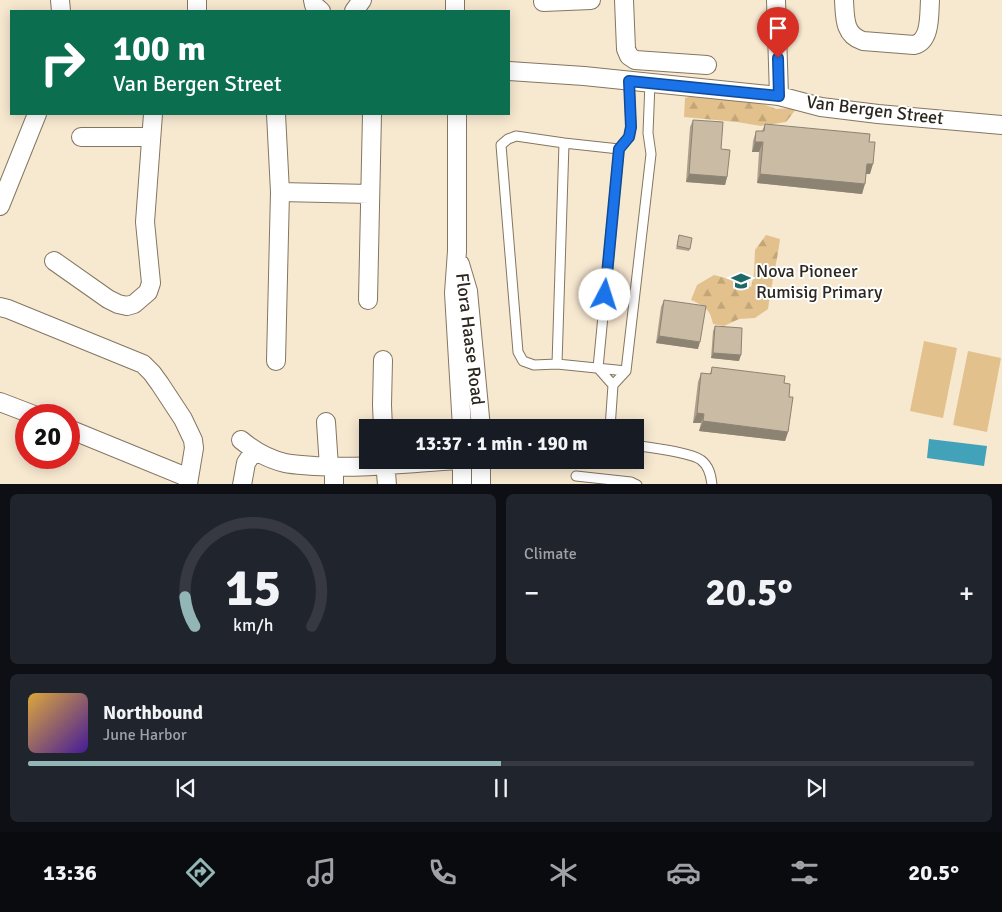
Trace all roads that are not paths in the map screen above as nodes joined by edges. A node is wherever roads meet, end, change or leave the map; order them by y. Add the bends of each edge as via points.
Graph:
1 (313, 0) edge
2 (590, 0) edge
3 (624, 0) edge
4 (776, 0) edge
5 (844, 0) edge
6 (930, 0) edge
7 (543, 2) dead end
8 (320, 10) edge
9 (707, 65) dead end
10 (510, 71) edge
11 (629, 81) junction
12 (650, 83) junction
13 (779, 96) junction
14 (38, 115) edge
15 (153, 115) edge
16 (276, 115) edge
17 (372, 115) edge
18 (457, 115) edge
19 (1002, 125) edge
20 (81, 137) dead end
21 (151, 137) junction
22 (564, 144) junction
23 (619, 149) junction
24 (280, 192) junction
25 (370, 194) junction
26 (0, 206) edge
27 (457, 251) junction
28 (54, 261) dead end
29 (368, 300) dead end
30 (0, 307) edge
31 (383, 360) dead end
32 (276, 361) dead end
33 (557, 364) junction
34 (598, 368) junction
35 (626, 371) junction
36 (614, 385) junction
37 (0, 402) edge
38 (15, 408) edge
39 (383, 419) edge
40 (461, 419) edge
41 (480, 419) edge
42 (611, 419) edge
43 (326, 422) dead end
44 (80, 434) edge
45 (644, 446) edge
46 (359, 466) edge
47 (331, 467) junction
48 (386, 469) edge
49 (462, 469) edge
50 (481, 469) edge
51 (576, 476) dead end
52 (188, 481) edge
53 (242, 484) edge
54 (334, 484) edge
55 (387, 484) edge
56 (462, 484) edge
57 (481, 484) edge
58 (637, 484) edge
59 (712, 484) edge

1 - 8 street
2 - 7 street
3 - 9 street via 629,56 635,60
4 - 13 street
5 - 6 street via 847,26 856,39 917,45 927,32
10 - 11 street, Van Bergen Street
11 - 12 street, Van Bergen Street
11 - 23 lane via 631,127 629,137
12 - 13 street, Van Bergen Street
12 - 35 lane via 648,133 651,154
13 - 19 street, Van Bergen Street via 822,107
14 - 26 street
15 - 21 street
16 - 24 street
17 - 25 street
18 - 27 street, Flora Haase Road
20 - 21 street
21 - 28 street via 145,222 151,273 148,292 134,304 118,304
22 - 23 lane
22 - 33 lane
22 - 33 lane via 516,136 502,145 518,352 522,361 534,365
23 - 34 lane
24 - 25 street
24 - 32 street
25 - 29 street
27 - 40 street, Flora Haase Road via 454,293
27 - 41 street, Flora Haase Road via 468,291
30 - 52 street via 143,364 152,372 193,440
31 - 39 street
33 - 34 lane
34 - 35 lane
34 - 36 lane
35 - 36 lane
36 - 42 lane
37 - 38 street
43 - 47 street
44 - 52 street
45 - 59 lane via 700,458 710,473
46 - 47 street
47 - 53 street via 285,463 248,446
47 - 54 street
48 - 55 street
49 - 56 street
50 - 57 street
51 - 58 lane

